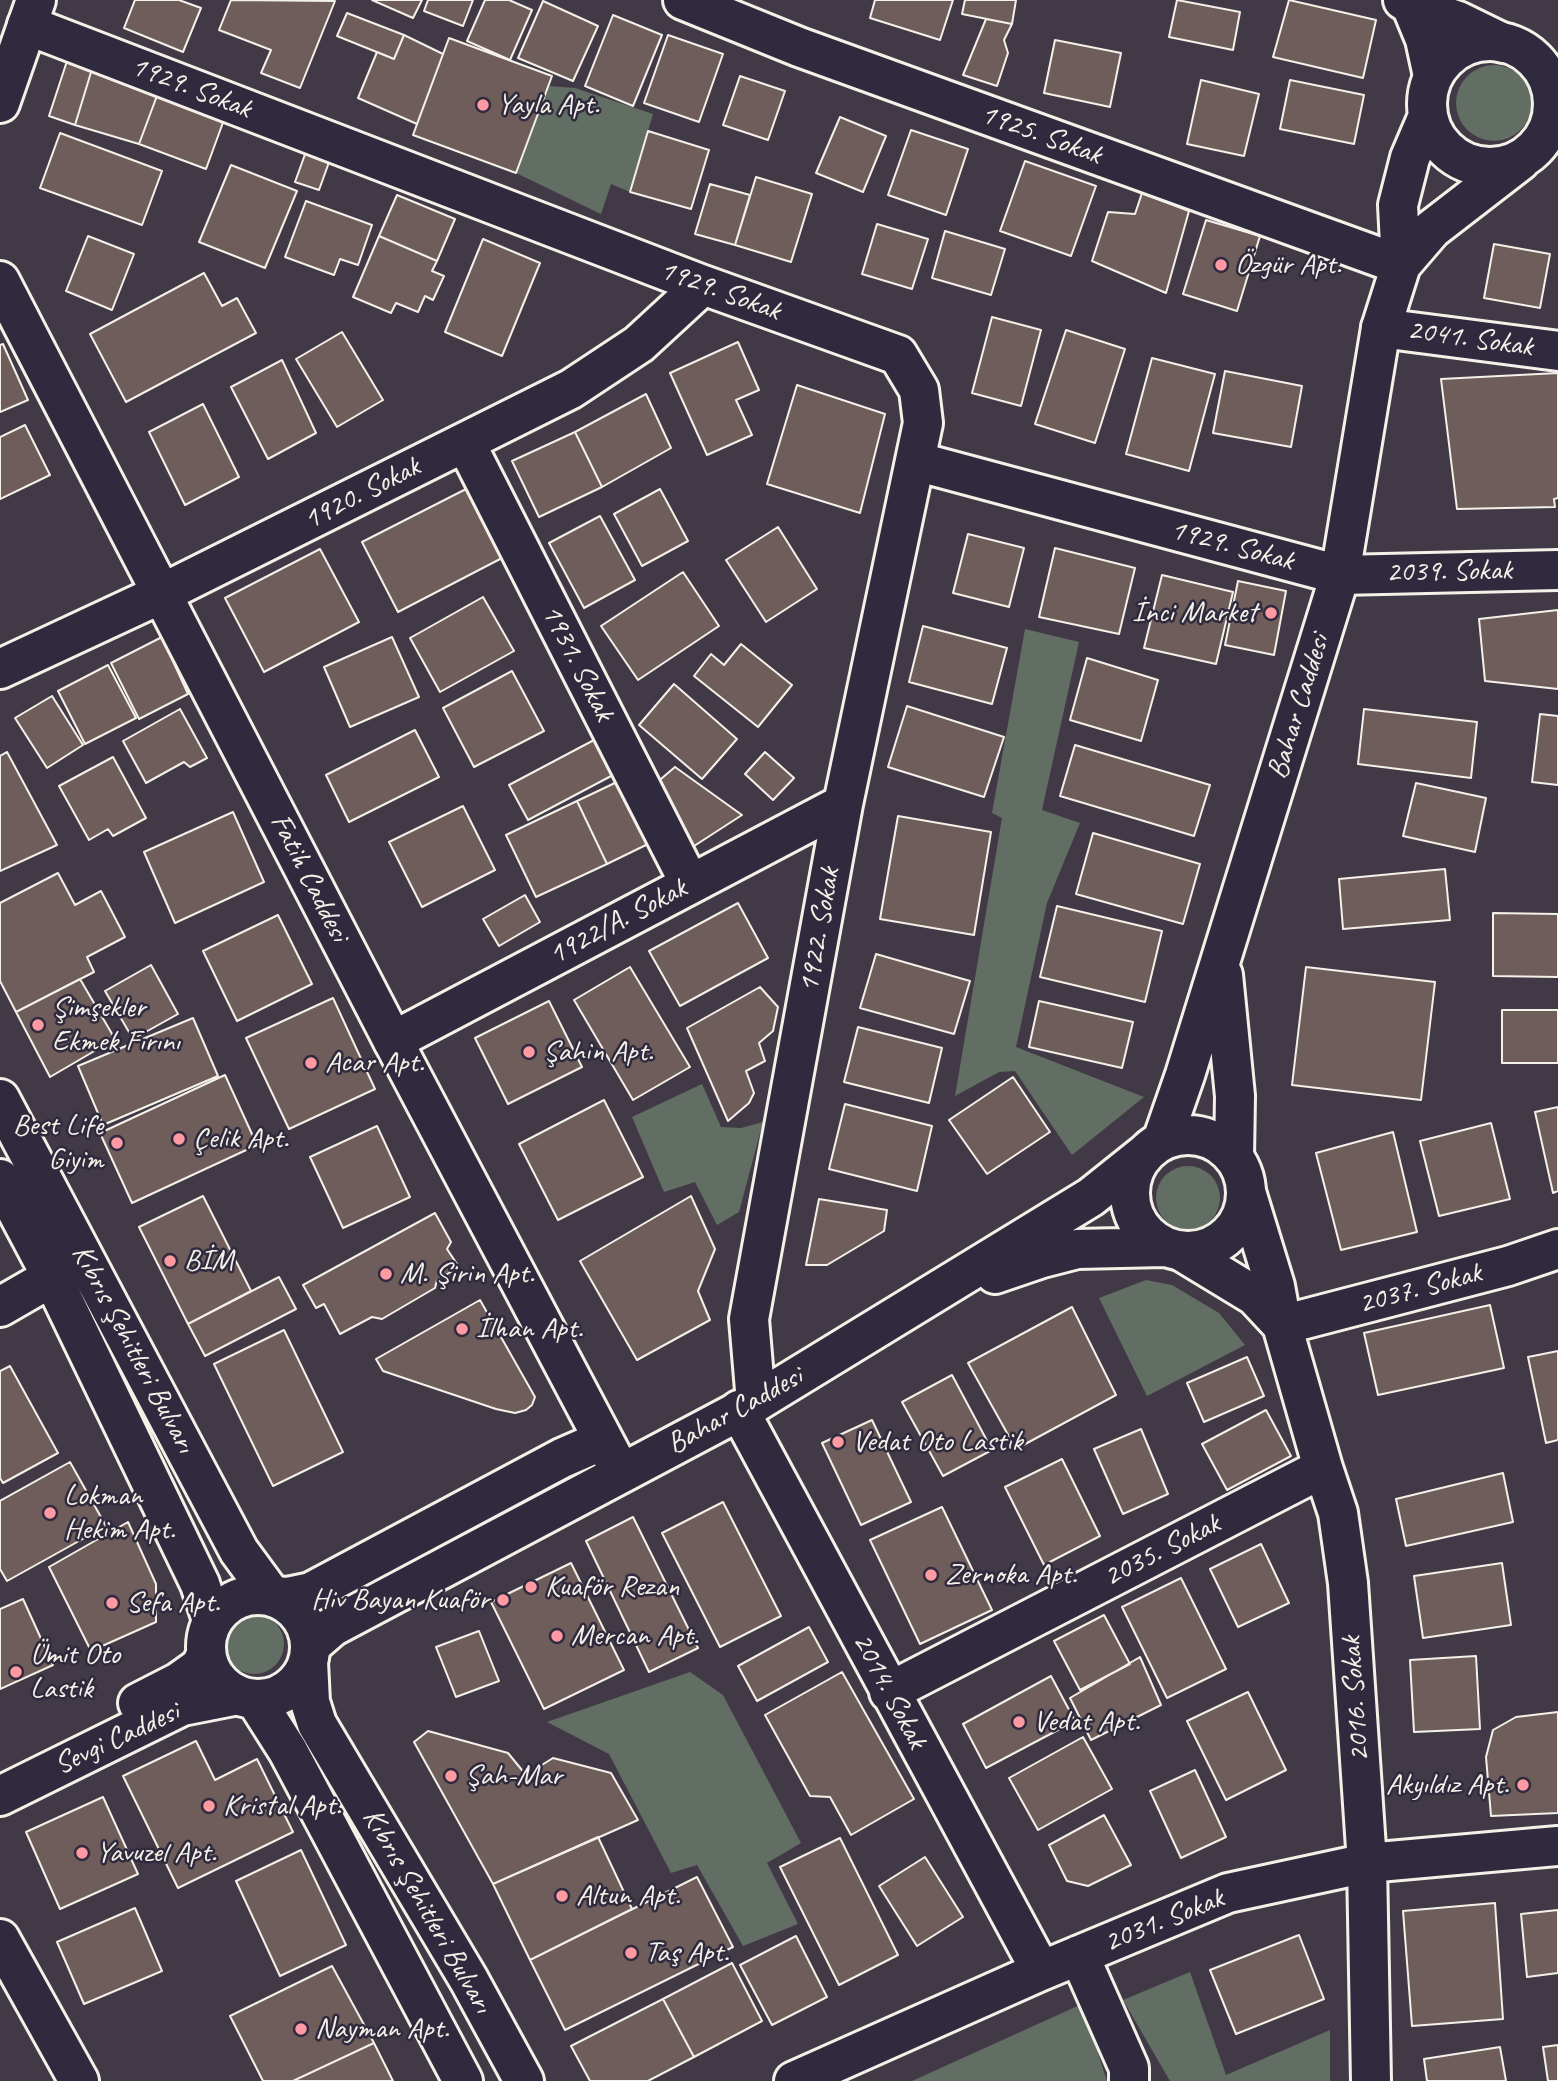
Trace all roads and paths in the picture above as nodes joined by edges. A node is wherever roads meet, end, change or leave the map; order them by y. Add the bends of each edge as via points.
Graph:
1 (683, 0) edge
2 (1407, 3) edge
3 (32, 13) edge
4 (1513, 47) junction
5 (1558, 64) edge
6 (1433, 76) junction
7 (3, 85) edge
8 (1428, 116) junction
9 (1558, 140) edge
10 (1525, 158) junction
11 (1401, 265) junction
12 (0, 281) edge
13 (703, 285) junction
14 (1381, 328) junction
15 (1558, 351) edge
16 (465, 442) junction
17 (915, 461) junction
18 (1558, 569) edge
19 (1340, 575) junction
20 (163, 593) junction
21 (0, 669) edge
22 (843, 804) junction
23 (690, 884) junction
24 (1221, 960) junction
25 (393, 1041) junction
26 (0, 1099) edge
27 (1154, 1147) junction
28 (1234, 1158) junction
29 (0, 1179) edge
30 (1247, 1195) junction
31 (1172, 1249) junction
32 (1558, 1249) edge
33 (52, 1277) junction
34 (930, 1296) junction
35 (0, 1307) edge
36 (1282, 1325) junction
37 (747, 1406) junction
38 (603, 1440) junction
39 (1323, 1468) junction
40 (621, 1474) junction
41 (272, 1596) junction
42 (209, 1638) junction
43 (309, 1654) junction
44 (889, 1692) junction
45 (247, 1697) junction
46 (0, 1774) edge
47 (0, 1796) edge
48 (1558, 1846) edge
49 (1367, 1863) junction
50 (0, 1939) edge
51 (1079, 1955) junction
52 (1041, 1971) junction
53 (811, 2078) edge
54 (79, 2081) edge
55 (463, 2081) edge
56 (524, 2081) edge
57 (1129, 2081) edge
58 (1371, 2081) edge

1 - 11 street, 1925. Sokak via 799,47
2 - 4 street
2 - 6 street via 1425,39
3 - 7 street
3 - 13 street, 1929. Sokak
4 - 5 street
4 - 6 street via 1482,42 1462,48
4 - 10 street via 1539,64 1553,103 1550,125
6 - 8 street
8 - 10 street via 1435,136 1465,163 1485,167
8 - 11 street, Bahar Caddesi via 1410,158 1398,205
9 - 10 street, Bahar Caddesi
10 - 11 street, Bahar Caddesi via 1432,229
11 - 14 street, Bahar Caddesi
12 - 20 street, Fatih Caddesi
13 - 16 street, 1920. Sokak via 639,344 594,374
13 - 17 street, 1929. Sokak via 898,355 919,390 923,423
14 - 15 street, 2041. Sokak
14 - 19 street, Bahar Caddesi
16 - 20 street, 1920. Sokak
16 - 23 street, 1931. Sokak
17 - 19 street, 1929. Sokak
17 - 22 street, 1922. Sokak
18 - 19 street, 2039. Sokak
19 - 24 street, Bahar Caddesi
20 - 21 street, 1920. Sokak
20 - 25 street, Fatih Caddesi
22 - 23 street, 1922/A. Sokak
22 - 37 street, 1922. Sokak via 749,1319
23 - 25 street, 1922/A. Sokak
24 - 27 street, Bahar Caddesi
24 - 28 street via 1236,1096
25 - 38 street, Fatih Caddesi
26 - 41 street, Kıbrıs Şehitleri Bulvarı via 239,1551
27 - 28 street via 1182,1135 1201,1136
27 - 31 street via 1135,1168 1130,1204 1148,1236
27 - 34 street, Bahar Caddesi via 1091,1197
28 - 30 street via 1244,1175
29 - 33 street, Kıbrıs Şehitleri Bulvarı
30 - 31 street via 1233,1231 1217,1244 1200,1251
30 - 36 street, 2016. Sokak via 1276,1286
31 - 34 street via 1077,1249
31 - 36 street via 1255,1296
32 - 36 street, 2037. Sokak
33 - 35 street
33 - 42 street, Kıbrıs Şehitleri Bulvarı via 194,1572
34 - 37 street, Bahar Caddesi
36 - 39 street, 2016. Sokak
37 - 40 street, Bahar Caddesi
37 - 44 street, 2014. Sokak
38 - 40 street, Fatih Caddesi
38 - 41 street via 311,1592
39 - 44 street, 2035. Sokak
39 - 49 street, 2016. Sokak via 1339,1513 1348,1583
40 - 43 street, Bahar Caddesi via 332,1627
41 - 42 street via 238,1598 224,1607
41 - 43 street via 299,1615 307,1629
42 - 45 street via 212,1672 223,1686
42 - 46 street via 200,1667 179,1682
43 - 45 street via 300,1678 288,1689 273,1696
43 - 56 street, Kıbrıs Şehitleri Bulvarı via 310,1702 317,1724
44 - 52 street, 2014. Sokak
45 - 47 street, Sevgi Caddesi via 182,1706
45 - 55 street, Kıbrıs Şehitleri Bulvarı via 288,1751
48 - 49 street, 2031. Sokak
49 - 51 street, 2031. Sokak via 1228,1893
49 - 58 street, 2016. Sokak
50 - 54 street
51 - 52 street, 2031. Sokak
51 - 57 street via 1129,2068
52 - 53 street, 2031. Sokak

